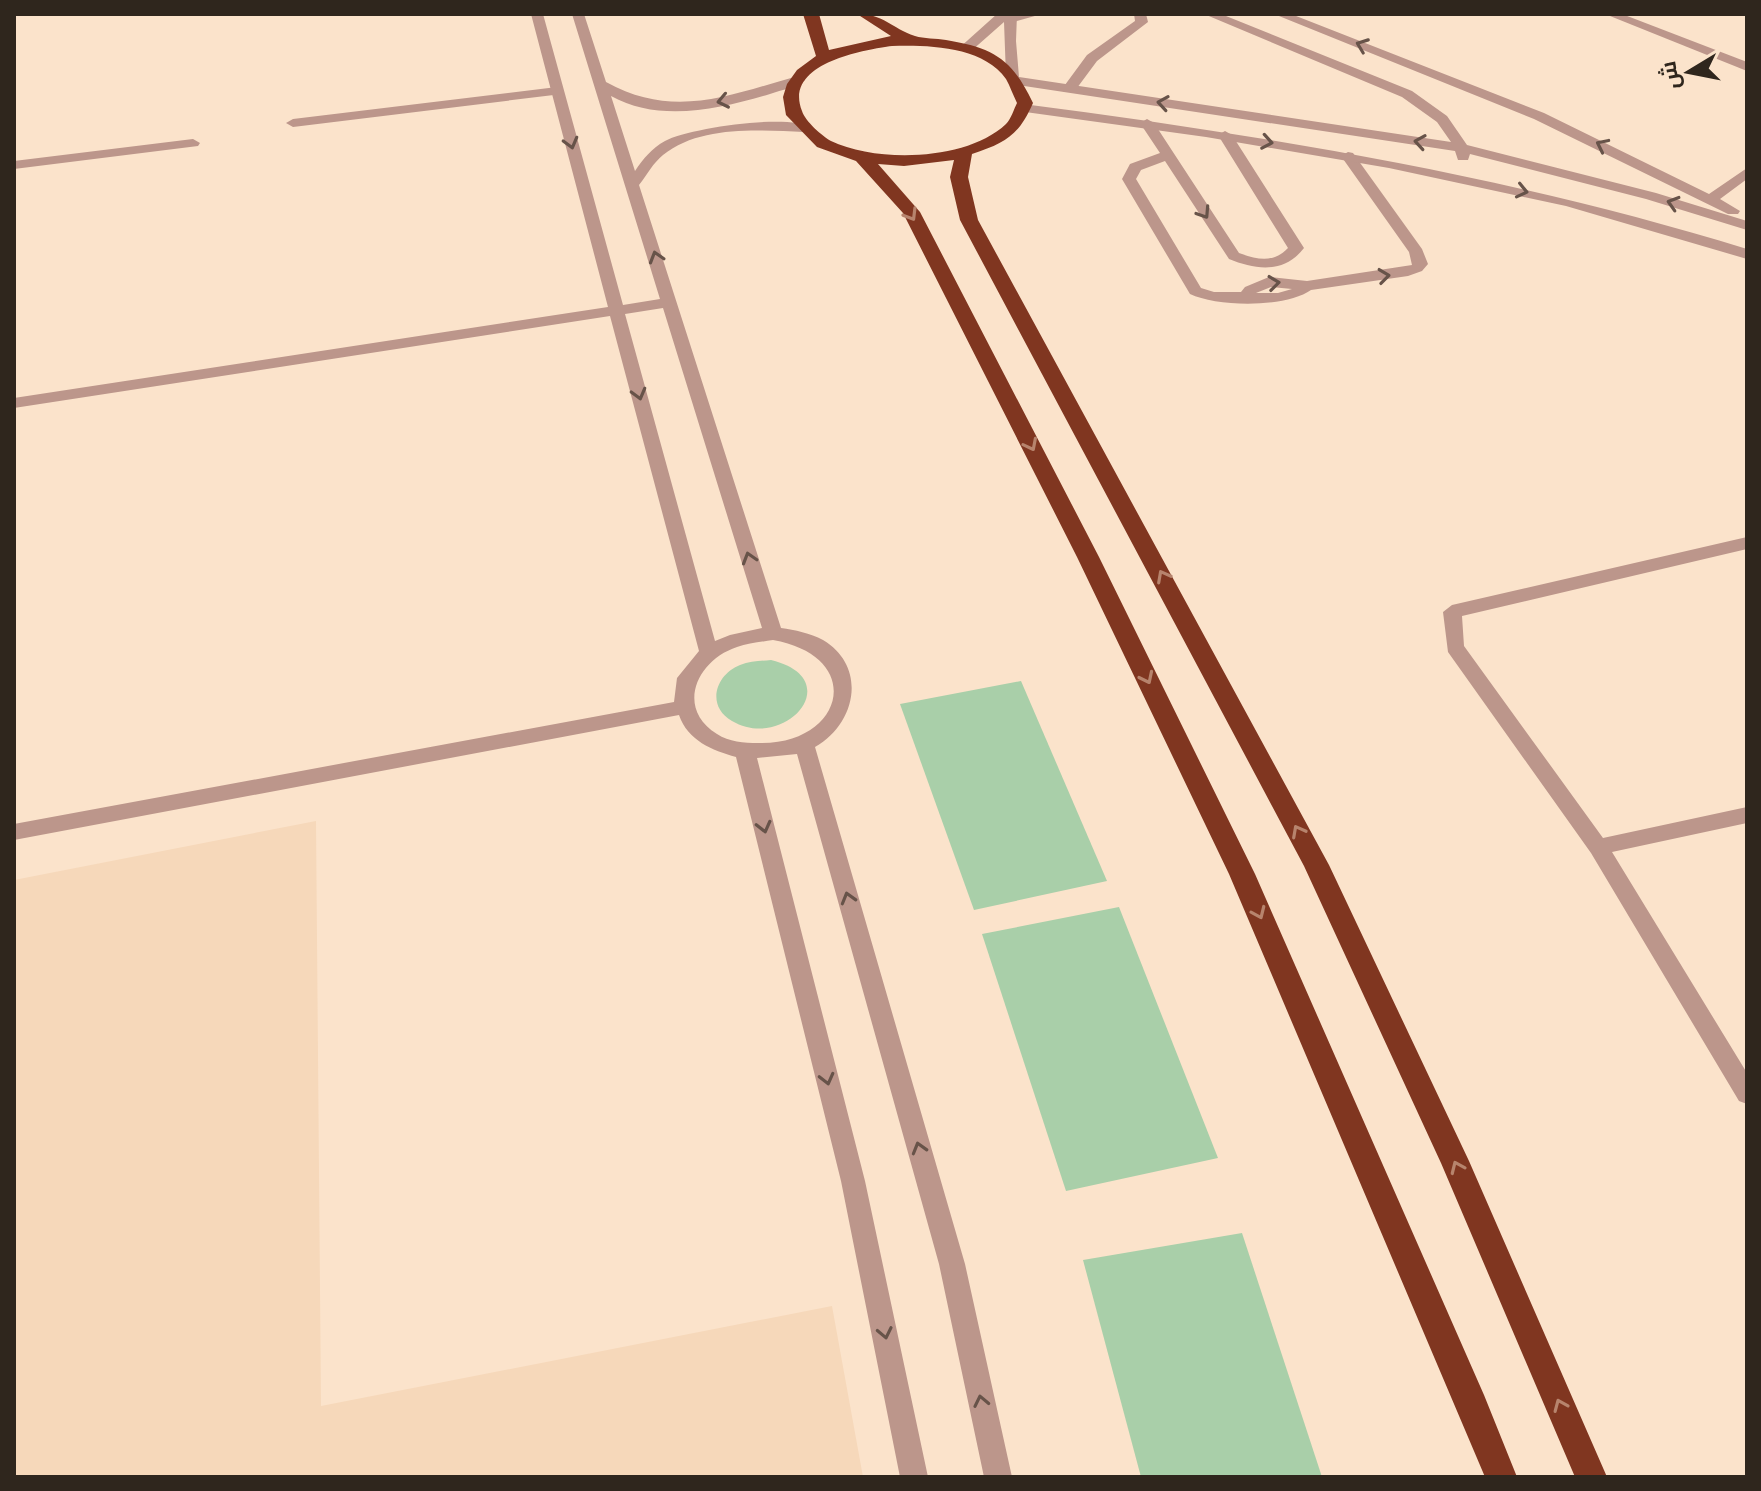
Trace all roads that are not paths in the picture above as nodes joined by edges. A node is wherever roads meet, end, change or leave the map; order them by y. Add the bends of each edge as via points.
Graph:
1 (537, 14) edge
2 (578, 14) edge
3 (811, 14) edge
4 (865, 14) edge
5 (1036, 14) edge
6 (1140, 14) edge
7 (1210, 14) edge
8 (1280, 14) edge
9 (1611, 14) edge
10 (1009, 16) edge
11 (916, 41) junction
12 (965, 49) junction
13 (824, 58) junction
14 (1747, 67) edge
15 (1015, 78) junction
16 (798, 80) junction
17 (601, 85) junction
18 (1069, 89) junction
19 (557, 91) junction
20 (1023, 108) junction
21 (293, 123) dead end
22 (1147, 123) junction
23 (804, 128) junction
24 (1225, 135) junction
25 (193, 143) dead end
26 (1462, 148) junction
27 (964, 154) junction
28 (1167, 155) junction
29 (861, 156) junction
30 (1348, 156) junction
31 (14, 165) edge
32 (1747, 172) edge
33 (1465, 178) junction
34 (633, 183) junction
35 (1710, 200) junction
36 (1747, 217) edge
37 (1747, 226) edge
38 (1747, 254) edge
39 (670, 302) junction
40 (616, 310) junction
41 (14, 403) edge
42 (1747, 543) edge
43 (773, 633) junction
44 (708, 650) junction
45 (684, 707) junction
46 (804, 743) junction
47 (745, 752) junction
48 (1747, 815) edge
49 (14, 832) edge
50 (1598, 847) junction
51 (1747, 1094) edge
52 (914, 1477) edge
53 (998, 1477) edge
54 (1501, 1477) edge
55 (1591, 1477) edge

1 - 19 street
2 - 17 street
3 - 13 highway
4 - 11 highway
5 - 10 street
6 - 18 street via 1142,22 1092,58
7 - 26 street via 1407,94 1442,119
35 -> 8 street via 1539,116
9 - 14 street
10 - 12 street
10 - 15 street
11 - 12 highway
11 - 13 highway via 863,45
12 - 15 highway
13 - 16 highway
15 - 18 street
15 - 20 highway
16 -> 17 street via 691,106 638,103
16 - 23 highway via 791,106
17 - 34 street
26 -> 18 street
19 - 21 street
19 -> 40 street
20 - 22 street
20 - 27 highway via 1005,134
22 - 24 street
22 - 28 street
23 - 29 highway via 824,143
23 - 34 street via 750,127 683,139 657,153
28 -> 24 street via 1234,256 1263,264 1289,258 1296,248 1290,236
24 -> 30 street
25 - 31 street
26 - 33 street
37 -> 26 street
27 - 29 highway via 918,161
55 -> 27 highway via 1455,1161 1316,865 969,220 959,177
28 -> 30 street via 1135,167 1129,179 1195,291 1220,299 1281,298 1307,286 1417,268 1417,252
29 -> 54 highway via 911,212 1229,847
30 - 33 street
32 - 35 street
33 -> 38 street
39 -> 34 street
35 - 36 street
39 - 40 street
43 -> 39 street
40 - 41 street
40 -> 44 street
42 - 50 street via 1452,612 1455,647
43 - 44 street via 746,635
43 - 46 street via 818,646 843,677 845,695 838,714
44 - 45 street via 688,672
45 - 47 street via 705,736
45 - 49 street
46 - 47 street via 785,750
53 -> 46 street via 952,1264
47 -> 52 street via 853,1181
48 - 50 street
50 - 51 street

